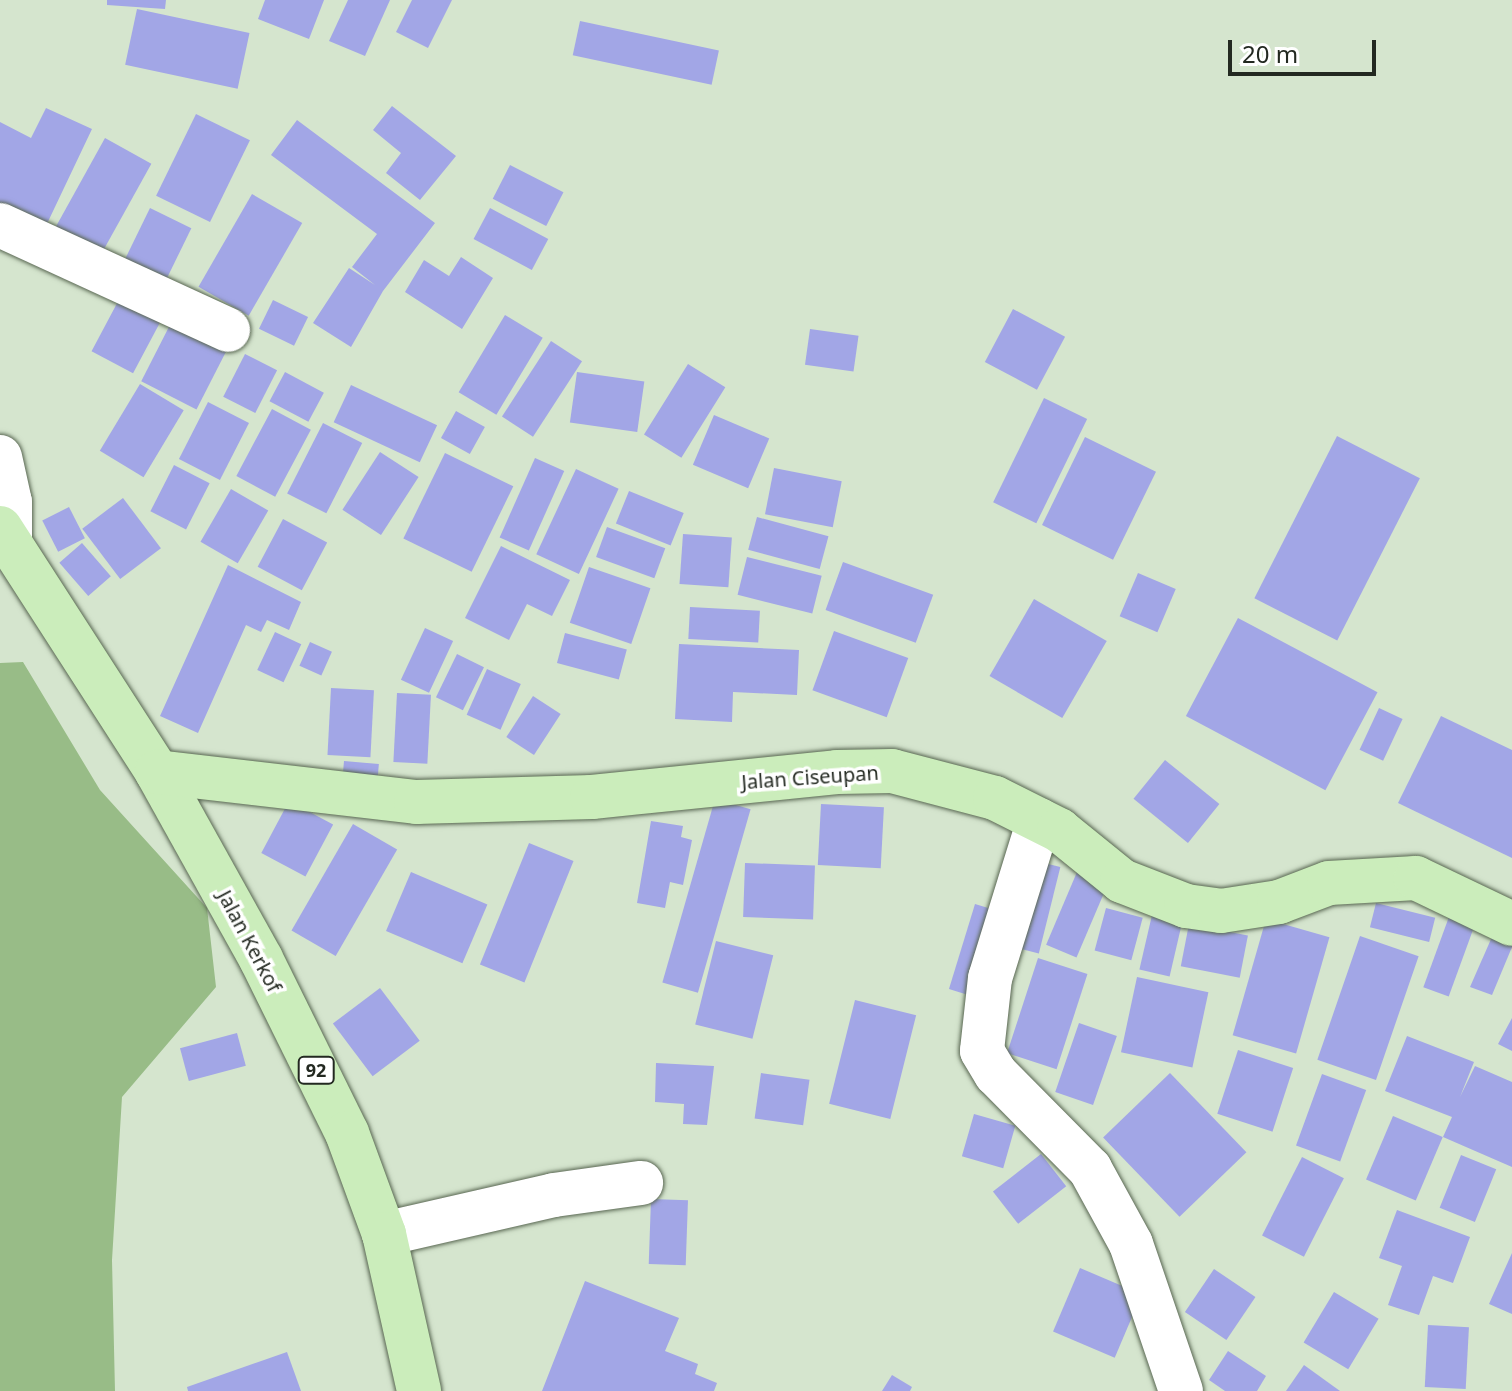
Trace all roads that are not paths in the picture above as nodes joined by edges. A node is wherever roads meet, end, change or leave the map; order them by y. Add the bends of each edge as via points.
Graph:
1 (0, 225) edge
2 (228, 330) dead end
3 (0, 457) edge
4 (5, 532) edge
5 (157, 772) junction
6 (1039, 820) junction
7 (1512, 924) edge
8 (641, 1183) dead end
9 (384, 1234) junction
10 (419, 1391) edge
11 (1181, 1391) edge

1 - 2 street
3 - 4 street via 10,502
4 - 5 main road, Jalan Kerkof / 92
5 - 6 main road, Jalan Ciseupan via 416,802 592,797 892,771 995,798
5 - 9 main road, Jalan Kerkof / 92 via 261,959 347,1133
6 - 7 main road, Jalan Ciseupan via 1122,881 1186,906 1221,911 1279,902 1329,883 1416,878
6 - 11 street via 990,978 982,1051 996,1074 1090,1169 1131,1244
8 - 9 street via 554,1195
9 - 10 main road, Jalan Kerkof / 92

